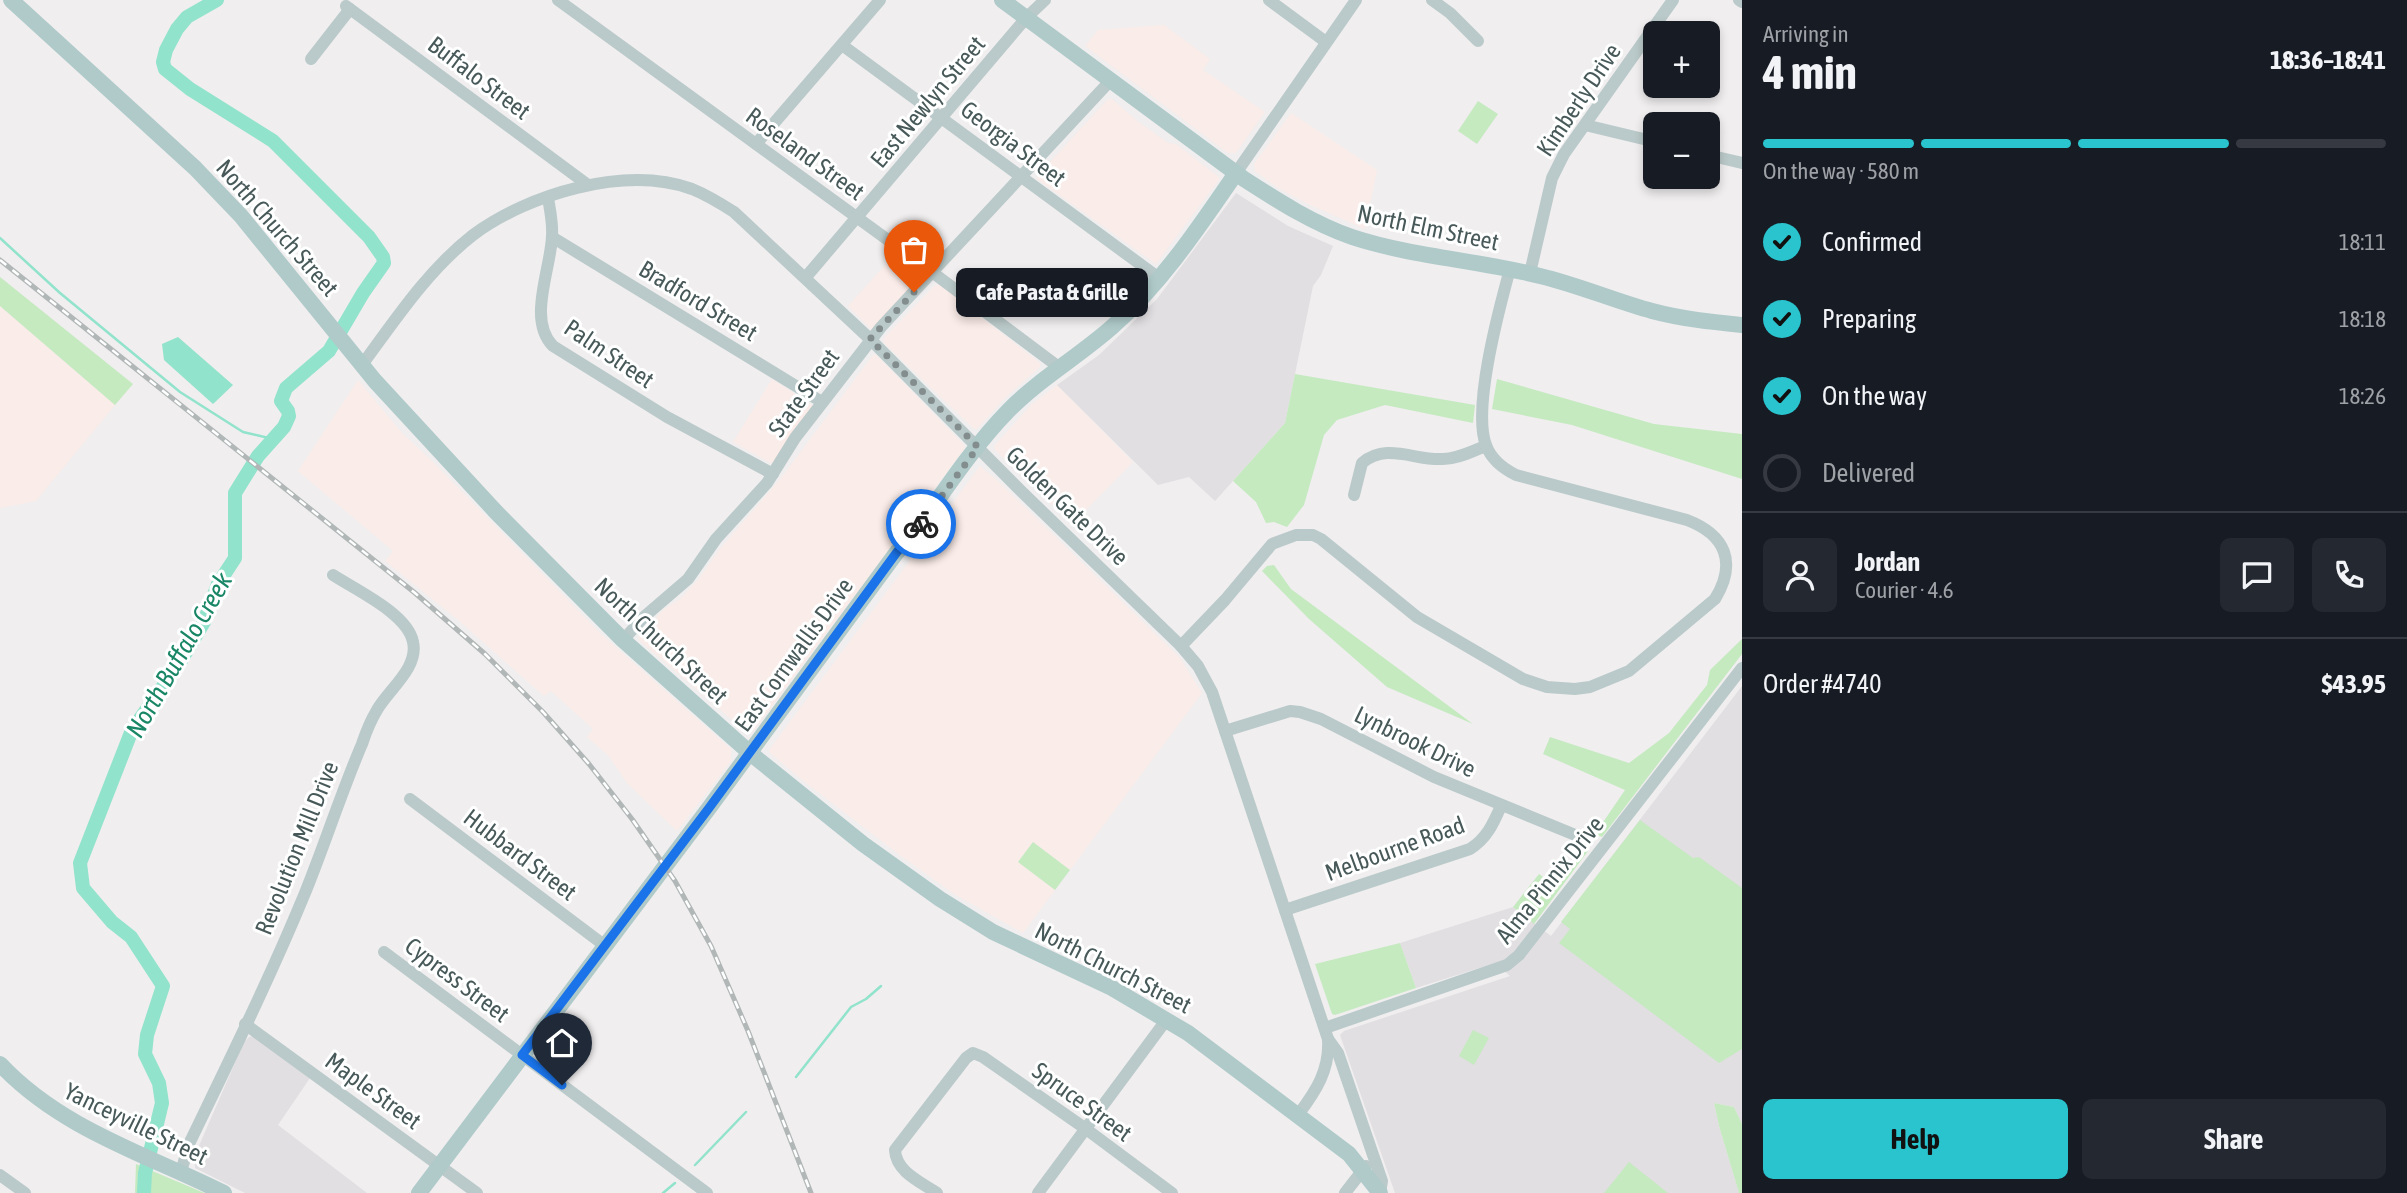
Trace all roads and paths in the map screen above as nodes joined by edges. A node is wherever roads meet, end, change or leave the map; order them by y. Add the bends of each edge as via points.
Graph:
1 (558, 0) edge
2 (880, 0) edge
3 (1002, 0) edge
4 (1045, 0) edge
5 (1269, 0) edge
6 (1356, 0) edge
7 (1432, 0) edge
8 (1673, 0) edge
9 (19, 2) edge
10 (1026, 18) junction
11 (1478, 41) dead end
12 (1326, 42) junction
13 (842, 45) junction
14 (311, 59) dead end
15 (1110, 81) junction
16 (942, 118) junction
17 (1585, 125) junction
18 (1643, 139) edge
19 (756, 144) junction
20 (1720, 158) edge
21 (1742, 163) edge
22 (1236, 173) junction
23 (1022, 177) junction
24 (588, 185) junction
25 (548, 198) junction
26 (858, 217) junction
27 (552, 237) junction
28 (1510, 269) junction
29 (932, 272) junction
30 (1530, 273) junction
31 (806, 277) junction
32 (1159, 278) junction
33 (1742, 325) edge
34 (870, 339) junction
35 (362, 365) junction
36 (1060, 368) junction
37 (821, 401) junction
38 (1486, 446) junction
39 (978, 447) junction
40 (773, 474) junction
41 (1354, 495) dead end
42 (333, 575) dead end
43 (623, 640) junction
44 (1181, 646) junction
45 (1742, 668) edge
46 (1225, 731) junction
47 (750, 753) junction
48 (410, 799) dead end
49 (1501, 806) junction
50 (1585, 839) dead end
51 (1285, 910) junction
52 (604, 945) junction
53 (384, 952) dead end
54 (1167, 1019) junction
55 (245, 1024) junction
56 (1327, 1034) junction
57 (522, 1055) junction
58 (0, 1064) edge
59 (1298, 1115) junction
60 (1086, 1129) junction
61 (1368, 1164) junction
62 (439, 1165) junction
63 (176, 1170) junction
64 (0, 1175) edge
65 (25, 1193) edge
66 (224, 1193) edge
67 (419, 1193) edge
68 (477, 1193) edge
69 (707, 1193) edge
70 (937, 1193) edge
71 (1038, 1193) edge
72 (1172, 1193) edge
73 (1345, 1193) edge
74 (1380, 1193) edge

1 - 19 street, Roseland Street
2 - 13 street
3 - 10 main road, North Elm Street
4 - 10 street, East Newlyn Street
5 - 12 street
6 - 12 street
7 - 11 street
8 - 17 street, Kimberly Drive
9 - 35 main road, North Church Street via 195,168 248,225
10 - 15 main road, North Elm Street
10 - 16 street, East Newlyn Street
12 - 22 street
13 - 16 street, Georgia Street
13 - 19 street
14 - 24 street, Buffalo Street via 348,7
15 - 22 main road, North Elm Street
15 - 23 street, State Street
16 - 23 street, Georgia Street
16 - 26 street, East Newlyn Street
17 - 18 street
17 - 30 street, Kimberly Drive via 1552,178
19 - 26 street, Roseland Street
20 - 21 street
22 - 28 main road, North Elm Street via 1281,203 1349,236
22 - 32 main road, East Cornwallis Drive
23 - 29 street, State Street
23 - 32 street, Georgia Street
24 - 25 street, Golden Gate Drive
24 - 31 street, Golden Gate Drive via 625,181 690,188 734,212
25 - 27 street, Palm Street
25 - 35 street, Golden Gate Drive via 496,221 449,257
26 - 29 street, Roseland Street
26 - 31 street, East Newlyn Street
27 - 37 street, Bradford Street
27 - 40 street, Palm Street via 540,313 542,329 553,346 667,417
28 - 30 main road, North Elm Street
28 - 38 street via 1481,404
29 - 34 street, State Street
29 - 36 street, Roseland Street
30 - 33 main road, North Elm Street via 1652,311
31 - 34 street, Golden Gate Drive
32 - 36 main road, East Cornwallis Drive via 1113,327
34 - 37 street, State Street
34 - 39 street, Golden Gate Drive
35 - 43 main road, North Church Street via 496,512
36 - 39 main road, East Cornwallis Drive via 1024,395
37 - 40 street, State Street
38 - 41 street via 1442,460 1376,454 1362,463
38 - 44 street via 1499,464 1516,475 1702,527 1725,551 1724,585 1716,599 1629,671 1590,687 1560,688 1523,679 1417,617 1330,545 1313,535 1296,535 1272,544
39 - 44 street, Golden Gate Drive
39 - 47 main road, East Cornwallis Drive
40 - 43 street, State Street via 684,583
42 - 55 street, Revolution Mill Drive via 394,614 409,631 413,650 399,684 376,710 304,895
43 - 47 main road, North Church Street
44 - 46 street, Golden Gate Drive via 1206,679
45 - 56 street, Alma Pinnix Drive via 1507,965
46 - 49 street, Lynbrook Drive via 1300,712
46 - 51 street, Golden Gate Drive
47 - 52 main road, East Cornwallis Drive
47 - 54 main road, North Church Street via 940,900 1006,939
48 - 52 street, Hubbard Street
49 - 50 street, Lynbrook Drive
49 - 51 street, Melbourne Road via 1484,839 1470,849
51 - 56 street, Golden Gate Drive
52 - 57 main road, East Cornwallis Drive
53 - 57 street, Cypress Street
54 - 59 main road, North Church Street
54 - 60 street
55 - 62 street, Maple Street
55 - 63 street, Revolution Mill Drive
56 - 59 street, Golden Gate Drive via 1324,1075
56 - 61 street, Golden Gate Drive via 1338,1053
57 - 62 main road, East Cornwallis Drive
57 - 69 street, Cypress Street
58 - 63 main road, Yanceyville Street via 49,1108 96,1135
59 - 61 main road, North Church Street
60 - 70 street, Spruce Street via 973,1053 895,1150 900,1167
60 - 71 street
60 - 72 street, Spruce Street
61 - 73 street
61 - 74 main road, North Church Street
62 - 67 main road, East Cornwallis Drive
62 - 68 street, Maple Street
63 - 66 main road, Yanceyville Street
64 - 65 street

